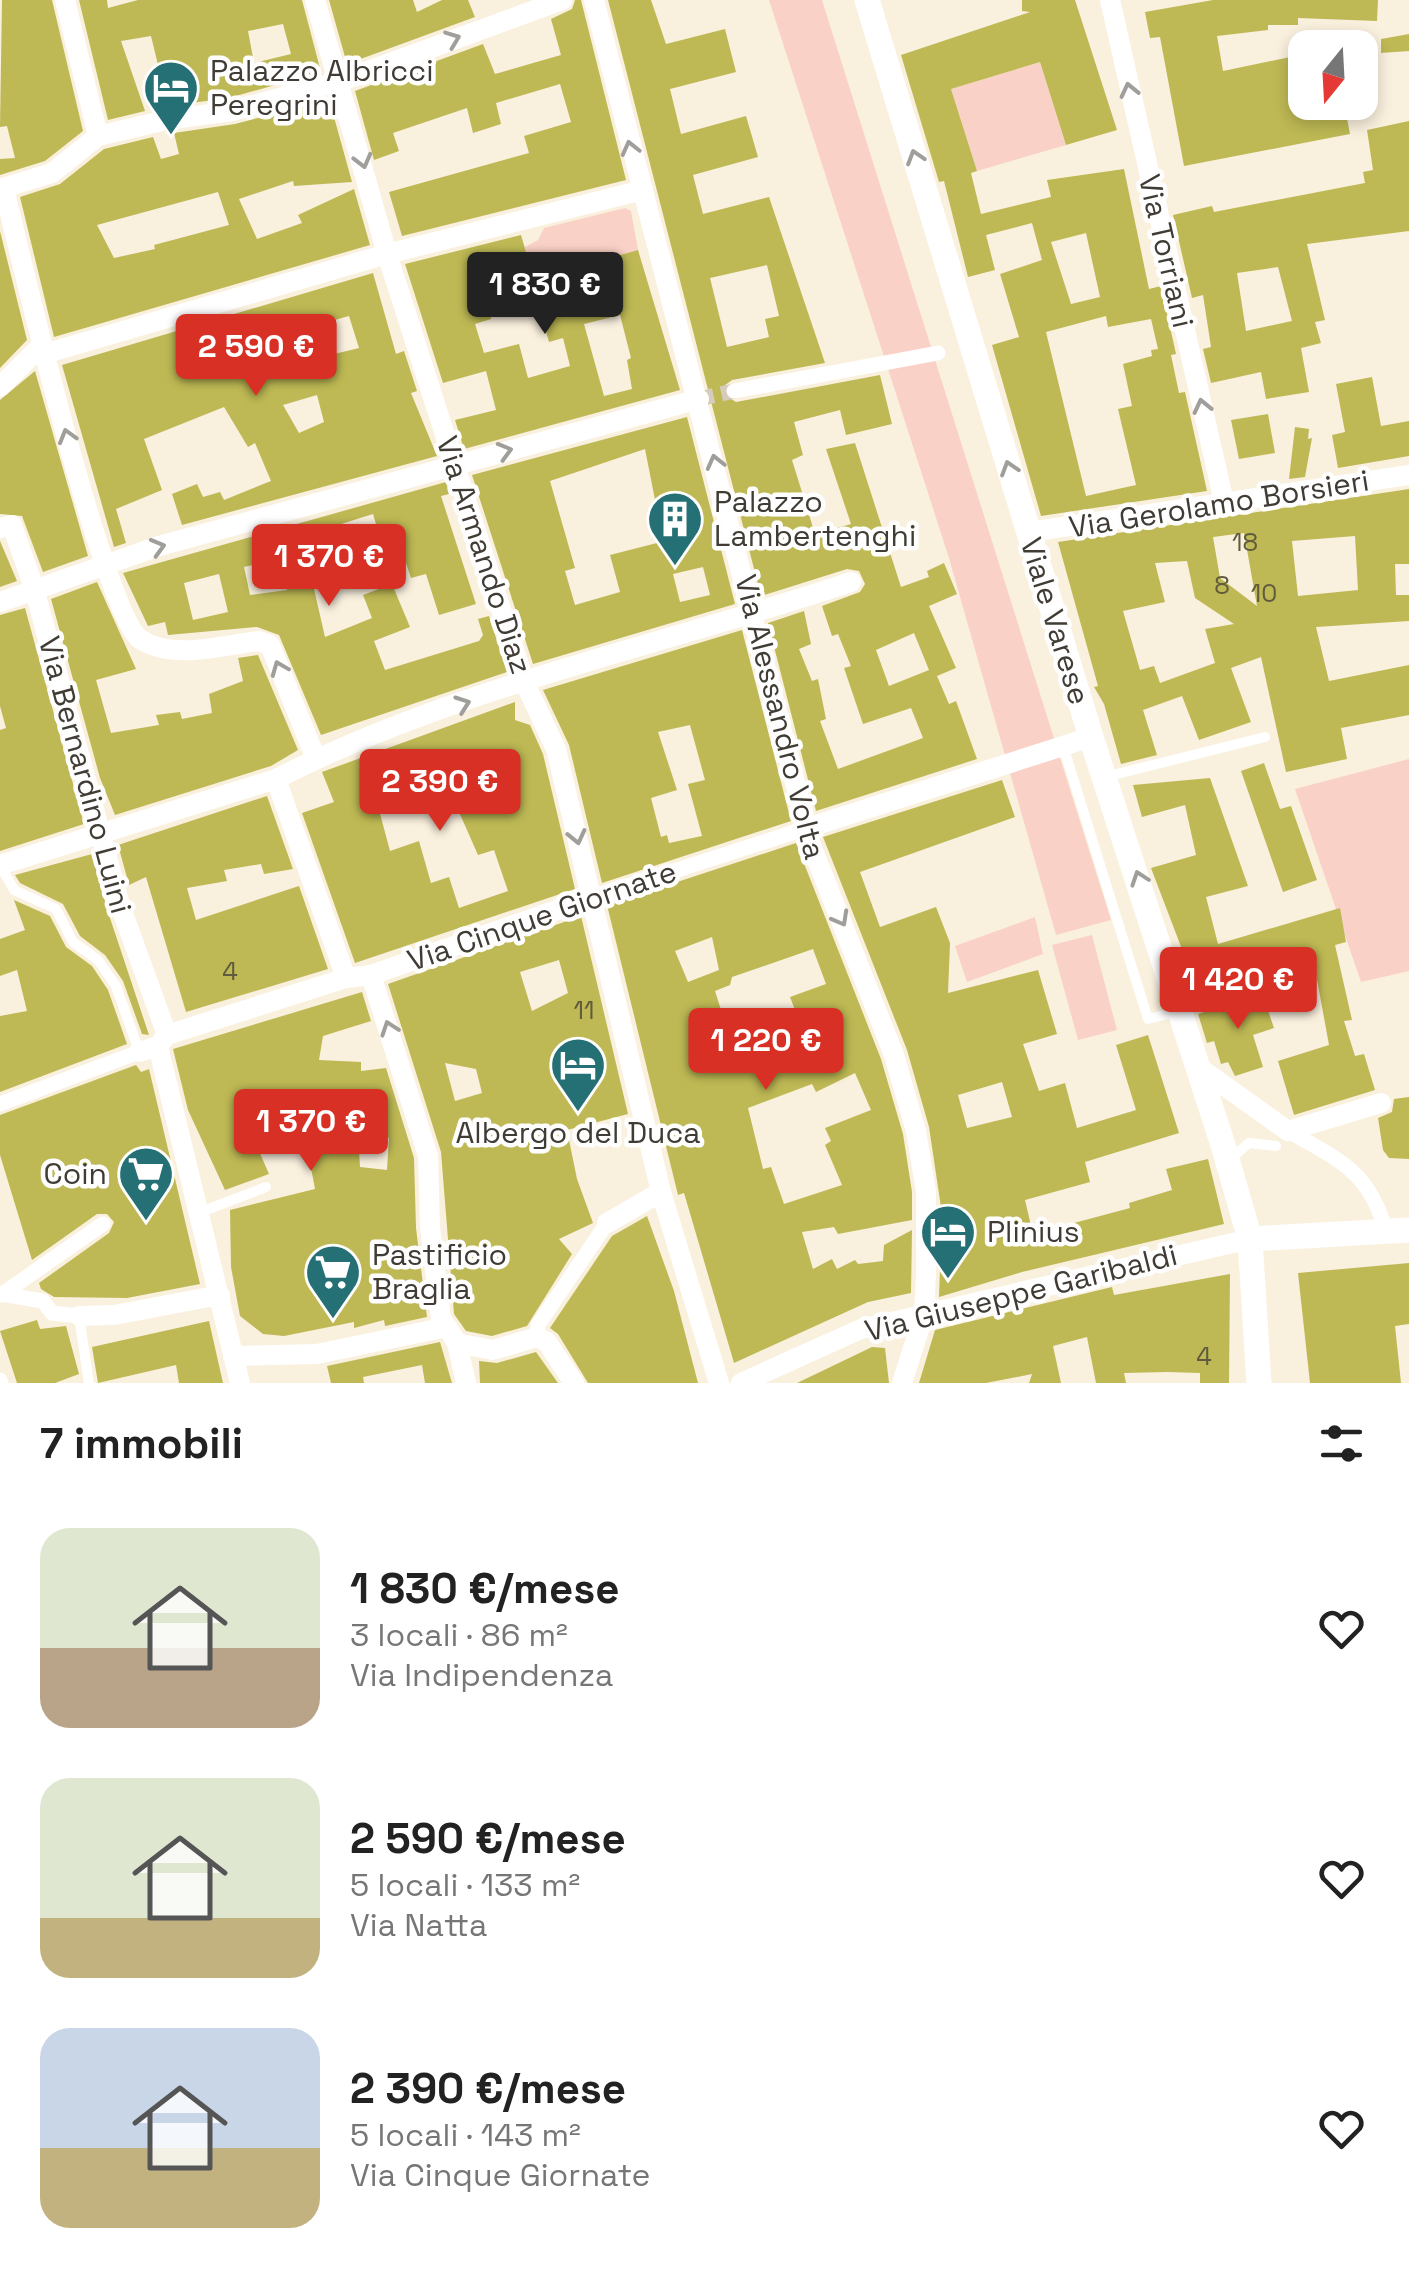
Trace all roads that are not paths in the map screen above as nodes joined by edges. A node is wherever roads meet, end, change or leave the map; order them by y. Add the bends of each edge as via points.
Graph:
1 (65, 0) edge
2 (315, 0) edge
3 (562, 0) edge
4 (594, 0) edge
5 (867, 0) edge
6 (1110, 0) edge
7 (341, 81) junction
8 (98, 136) junction
9 (2, 189) edge
10 (643, 190) junction
11 (388, 254) junction
12 (43, 350) junction
13 (938, 353) dead end
14 (0, 387) edge
15 (734, 391) tunnel mouth
16 (699, 399) junction
17 (454, 465) junction
18 (1409, 475) edge
19 (1224, 502) junction
20 (0, 528) edge
21 (1029, 532) junction
22 (104, 564) junction
23 (851, 582) dead end
24 (34, 588) junction
25 (0, 602) edge
26 (754, 614) junction
27 (524, 681) junction
28 (1265, 737) dead end
29 (1091, 738) junction
30 (1063, 746) junction
31 (316, 759) junction
32 (1104, 778) junction
33 (276, 780) junction
34 (807, 828) junction
35 (100, 836) junction
36 (0, 865) edge
37 (591, 898) junction
38 (1301, 966) dead end
39 (371, 974) junction
40 (346, 978) junction
41 (1182, 1007) junction
42 (155, 1045) junction
43 (1201, 1069) junction
44 (1382, 1103) dead end
45 (0, 1104) edge
46 (1282, 1138) junction
47 (1228, 1162) junction
48 (266, 1187) dead end
49 (661, 1192) junction
50 (201, 1212) junction
51 (607, 1223) joint
52 (103, 1224) dead end
53 (1397, 1230) edge
54 (1250, 1239) junction
55 (0, 1294) edge
56 (220, 1295) junction
57 (924, 1314) junction
58 (79, 1316) junction
59 (452, 1335) junction
60 (538, 1337) junction
61 (233, 1356) junction
62 (89, 1383) edge
63 (240, 1383) edge
64 (466, 1383) edge
65 (574, 1383) edge
66 (720, 1383) edge
67 (741, 1383) edge
68 (902, 1383) edge
69 (1250, 1383) edge
70 (1259, 1383) edge

1 - 8 street
2 - 7 street, Via Armando Diaz
7 -> 3 street
10 -> 4 street, Via Alessandro Volta
21 -> 5 street, Viale Varese
19 -> 6 street, Via Torriani
7 - 8 street via 232,111
7 -> 11 street, Via Armando Diaz
8 - 9 street via 52,174
9 - 12 street
10 - 11 street
10 - 16 street, Via Alessandro Volta
11 - 12 street
11 - 17 street, Via Armando Diaz
12 - 14 street
22 -> 12 street
13 - 15 street
17 -> 16 street
26 -> 16 street, Via Alessandro Volta
22 -> 17 street
17 - 27 street, Via Armando Diaz
18 - 19 street, Via Gerolamo Borsieri
19 - 21 street, Via Gerolamo Borsieri
20 - 24 street, Via Bernardino Luini via 12,525
21 - 29 street, Viale Varese
22 - 24 street
31 -> 22 street via 270,645 184,650 140,639 130,630
23 - 26 street
24 - 25 street
24 - 35 street, Via Bernardino Luini
26 - 27 street
26 - 34 street, Via Alessandro Volta
31 -> 27 street
27 -> 37 street, Via Armando Diaz via 556,749
28 - 32 lane
29 - 30 street, Via Cinque Giornate
29 - 32 street, Viale Varese
30 - 34 street, Via Cinque Giornate
30 - 41 lane via 1148,1019
31 - 33 street
41 -> 32 street, Viale Varese
33 - 35 street
33 - 40 street
34 - 37 street, Via Cinque Giornate
34 -> 57 street, Via Alessandro Volta via 894,1054 916,1132 926,1191
35 - 36 street
35 - 42 street, Via Bernardino Luini
36 - 42 lane via 14,890 56,909 73,942 98,960
37 - 39 street, Via Cinque Giornate
37 - 49 street, Via Armando Diaz
38 - 41 street
39 - 40 street, Via Cinque Giornate
59 -> 39 street via 440,1320 428,1156
40 - 42 street, Via Cinque Giornate
41 - 43 street, Viale Varese
42 - 45 street, Via Cinque Giornate
42 - 50 street, Via Bernardino Luini
43 - 46 street
43 - 47 street, Viale Varese
44 - 46 street
46 - 47 lane via 1249,1143
46 - 53 street via 1353,1168
47 - 54 street, Viale Varese
48 - 50 lane
49 - 51 street
49 - 66 street, Via Armando Diaz
50 - 56 street, Via Bernardino Luini
51 - 60 street via 538,1324
52 - 55 street
53 - 54 street
54 - 57 street, Via Giuseppe Garibaldi
54 - 69 lane
54 - 70 street, Viale Varese
55 - 58 street via 43,1300 52,1313
56 - 58 street
56 - 61 street, Via Bernardino Luini
57 - 67 street, Via Giuseppe Garibaldi via 861,1330
57 - 68 street, Via Alessandro Volta
58 - 62 lane
59 - 60 street via 493,1350
59 - 61 street via 316,1354
59 - 64 street
60 - 65 street
61 - 63 street, Via Bernardino Luini

